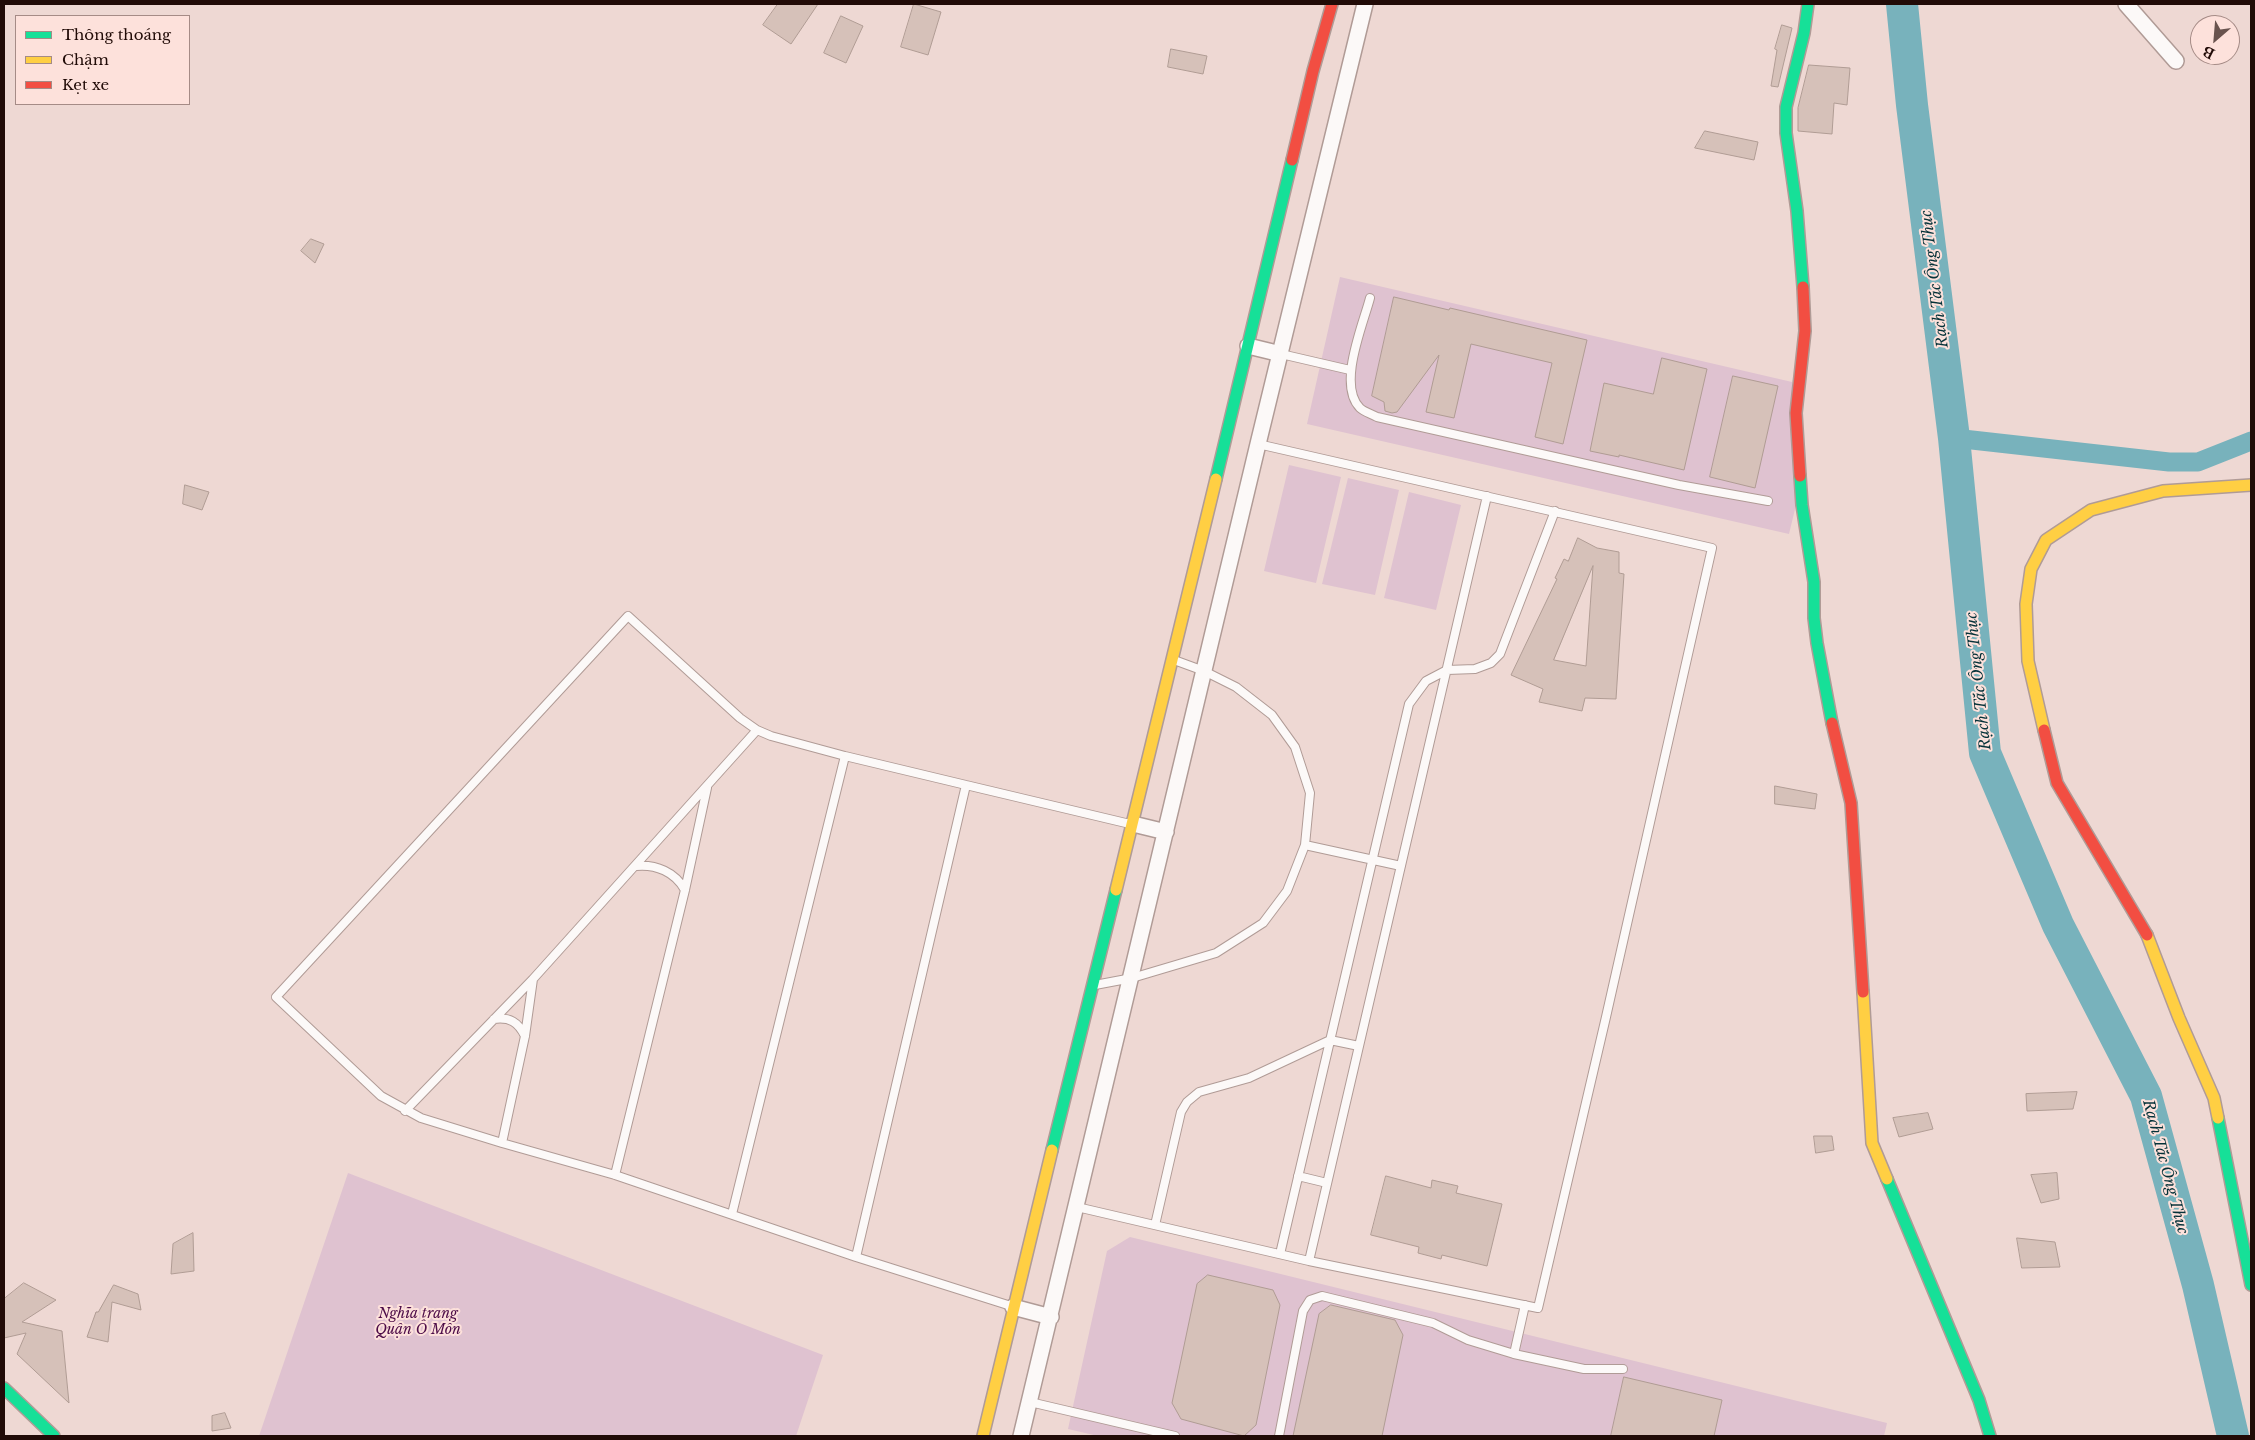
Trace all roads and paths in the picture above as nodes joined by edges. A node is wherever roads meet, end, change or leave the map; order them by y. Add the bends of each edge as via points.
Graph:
1 (1332, 4) edge
2 (1366, 4) edge
3 (1808, 4) edge
4 (2126, 4) edge
5 (2176, 61) dead end
6 (1370, 298) dead end
7 (1248, 346) junction
8 (1281, 354) junction
9 (1350, 370) junction
10 (1258, 444) junction
11 (2251, 485) edge
12 (1487, 496) junction
13 (1768, 501) dead end
14 (1554, 512) junction
15 (1173, 660) junction
16 (1447, 670) junction
17 (1204, 671) junction
18 (757, 730) junction
19 (845, 756) junction
20 (966, 785) junction
21 (707, 787) junction
22 (1133, 824) junction
23 (1166, 832) junction
24 (1305, 845) junction
25 (1373, 860) junction
26 (636, 866) junction
27 (1401, 866) junction
28 (685, 890) junction
29 (1132, 978) junction
30 (533, 979) junction
31 (1093, 985) junction
32 (494, 1019) junction
33 (525, 1036) junction
34 (1330, 1040) junction
35 (1359, 1046) junction
36 (405, 1111) junction
37 (502, 1143) junction
38 (615, 1175) junction
39 (1298, 1176) junction
40 (1327, 1183) junction
41 (1077, 1207) junction
42 (732, 1214) junction
43 (1154, 1225) junction
44 (1280, 1254) junction
45 (856, 1257) junction
46 (1309, 1261) junction
47 (2251, 1285) edge
48 (1525, 1305) junction
49 (1013, 1307) junction
50 (1051, 1316) junction
51 (1514, 1354) junction
52 (1623, 1369) dead end
53 (4, 1388) edge
54 (1030, 1402) junction
55 (54, 1436) edge
56 (983, 1436) edge
57 (1022, 1436) edge
58 (1175, 1436) edge
59 (1279, 1436) edge
60 (1990, 1436) edge

1 - 7 main road
2 - 8 street
3 - 60 main road via 1786,107 1804,296 1805,331 1796,413 1797,438 1802,505 1814,582 1817,643 1828,708 1851,803 1872,1143 1979,1400
4 - 5 street
6 - 9 lane
7 - 8 street
7 - 15 main road
8 - 9 lane
8 - 10 street
9 - 13 lane via 1353,397 1360,408 1377,417 1679,485
10 - 12 lane
10 - 17 street
11 - 47 main road via 2163,491 2091,510 2046,540 2030,569 2026,604 2028,661 2057,783 2148,936 2214,1098
12 - 14 lane
12 - 16 lane
14 - 16 lane via 1500,654 1490,663 1475,669
14 - 48 lane via 1712,548 1538,1308
15 - 17 lane
15 - 22 main road
16 - 25 lane via 1426,681 1409,704
16 - 27 lane
17 - 23 street
17 - 24 lane via 1236,686 1272,715 1295,747 1310,793
18 - 19 lane
18 - 21 lane
18 - 36 lane via 628,616 276,997 368,1086
19 - 20 lane
19 - 42 lane
20 - 22 lane
20 - 45 lane
21 - 26 lane
21 - 28 lane
22 - 23 street
22 - 31 main road
23 - 29 street
24 - 25 lane
24 - 29 lane via 1287,891 1263,923 1216,953
25 - 27 lane
25 - 34 lane
26 - 28 lane via 664,870
26 - 30 lane
27 - 35 lane
28 - 38 lane
29 - 31 lane
29 - 41 street
30 - 32 lane
30 - 33 lane
31 - 49 main road
32 - 33 lane via 504,1018 518,1023
32 - 36 lane
33 - 37 lane
34 - 35 lane
34 - 39 lane
34 - 43 lane via 1248,1078 1199,1092 1187,1102 1181,1112
35 - 40 lane
36 - 37 lane via 456,1131
37 - 38 lane
38 - 42 lane
39 - 40 lane
39 - 44 lane
40 - 46 lane
41 - 43 lane
41 - 50 street
42 - 45 lane
43 - 44 lane
44 - 46 lane
45 - 49 lane
46 - 48 lane
48 - 51 lane
49 - 50 street
49 - 56 main road
50 - 54 street
51 - 52 lane via 1584,1369
51 - 59 lane via 1468,1340 1434,1323 1322,1296 1310,1300 1303,1311
53 - 55 main road
54 - 57 street
54 - 58 lane

